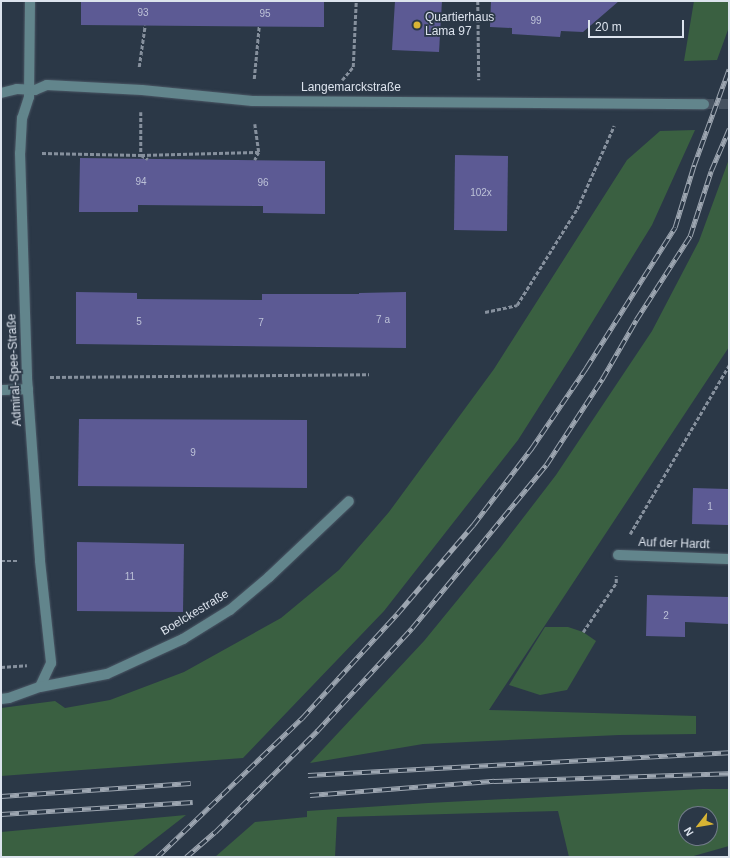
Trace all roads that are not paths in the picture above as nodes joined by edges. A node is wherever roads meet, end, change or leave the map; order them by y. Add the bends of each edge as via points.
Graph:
1 (30, 1) edge
2 (29, 90) junction
3 (1, 94) edge
4 (704, 104) tunnel mouth
5 (28, 389) junction
6 (1, 390) edge
7 (349, 501) dead end
8 (618, 555) road end
9 (729, 559) edge
10 (40, 687) junction
11 (1, 699) edge

1 - 2 street, Admiral-Spee-Straße
2 - 3 street, Langemarckstraße via 17,89
2 - 4 street, Langemarckstraße via 47,85 252,100
2 - 5 street, Admiral-Spee-Straße via 22,118 20,153
5 - 6 street
5 - 10 street, Admiral-Spee-Straße via 40,561 51,663
7 - 10 street, Boelckestraße via 270,577 230,610 183,639 106,674
8 - 9 street, Auf der Hardt
10 - 11 street, Boelckestraße

